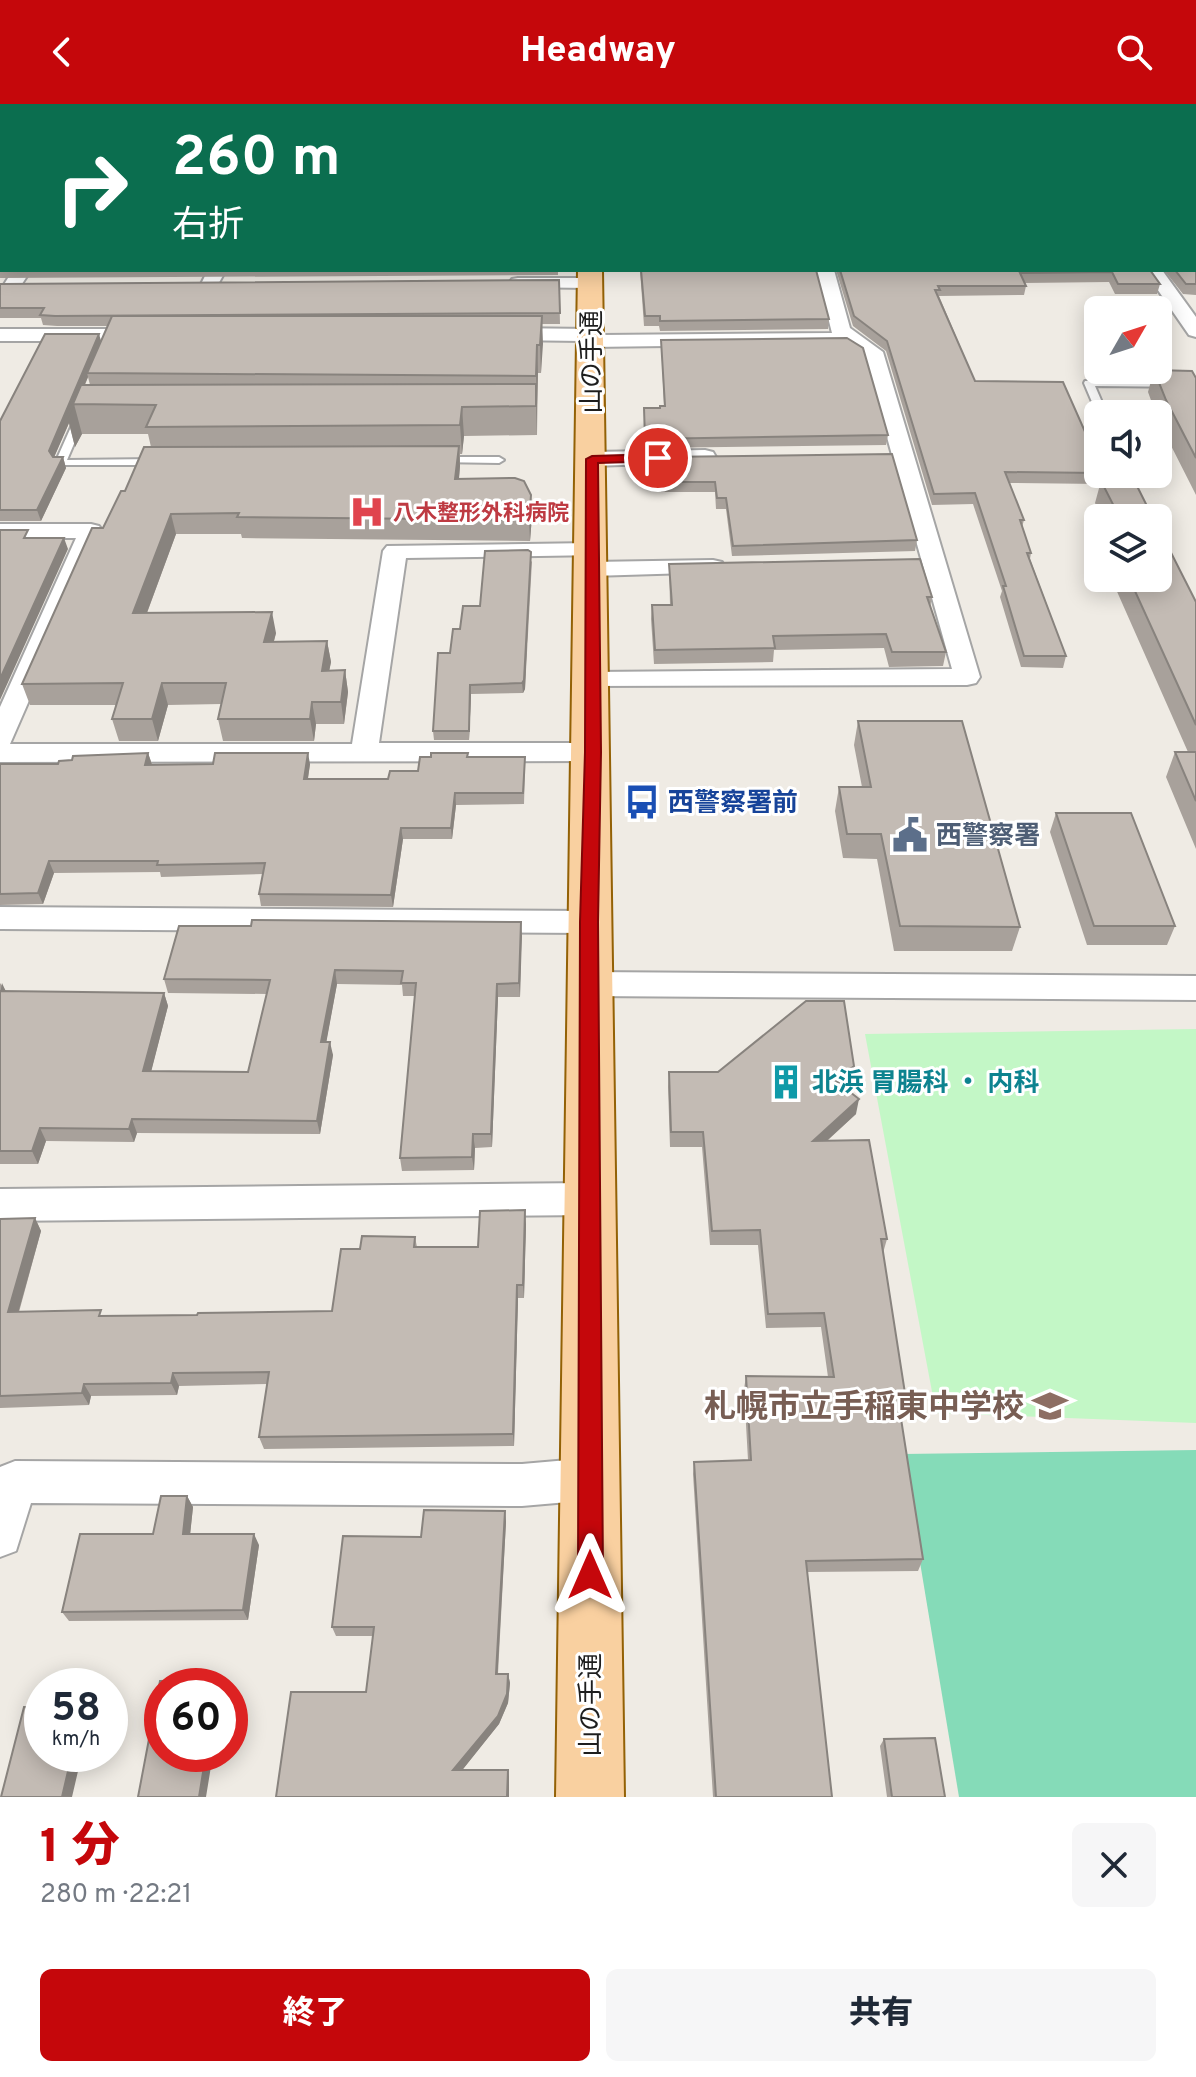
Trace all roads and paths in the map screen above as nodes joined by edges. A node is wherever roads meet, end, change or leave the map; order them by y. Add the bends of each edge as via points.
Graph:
1 (826, 272) edge
2 (1154, 272) edge
3 (590, 277) edge
4 (500, 284) edge
5 (1196, 331) edge
6 (8, 335) edge
7 (161, 335) edge
8 (475, 335) edge
9 (591, 338) junction
10 (851, 338) junction
11 (0, 361) edge
12 (1196, 384) edge
13 (1096, 400) edge
14 (85, 408) edge
15 (734, 457) edge
16 (592, 459) junction
17 (421, 460) edge
18 (499, 460) dead end
19 (170, 462) edge
20 (0, 531) edge
21 (592, 559) junction
22 (903, 563) edge
23 (934, 563) junction
24 (736, 567) edge
25 (593, 680) junction
26 (0, 738) edge
27 (593, 752) junction
28 (0, 753) edge
29 (364, 753) junction
30 (0, 918) edge
31 (589, 922) junction
32 (589, 984) junction
33 (1196, 988) edge
34 (590, 1199) junction
35 (0, 1205) edge
36 (591, 1479) junction
37 (0, 1535) edge
38 (590, 1797) edge

1 - 10 street via 841,331
2 - 5 street
3 - 4 street
3 - 9 main road, 山の手通
6 - 7 street via 111,342
6 - 11 street
8 - 9 street
9 - 10 street
9 - 16 main road, 山の手通
10 - 23 street via 873,352 895,454
12 - 13 lane via 1089,383
14 - 19 lane via 60,463
15 - 16 street
16 - 21 main road, 山の手通
17 - 18 lane
20 - 26 street via 91,531
21 - 24 street
21 - 25 main road, 山の手通
21 - 29 street via 395,551
22 - 23 street
23 - 25 street via 967,677
25 - 27 main road, 山の手通
27 - 29 street
27 - 31 main road, 山の手通
28 - 29 street
30 - 31 street
31 - 32 main road, 山の手通
32 - 33 street
32 - 34 main road, 山の手通
34 - 35 street
34 - 36 main road, 山の手通
36 - 37 street via 522,1485 15,1482
36 - 38 main road, 山の手通

